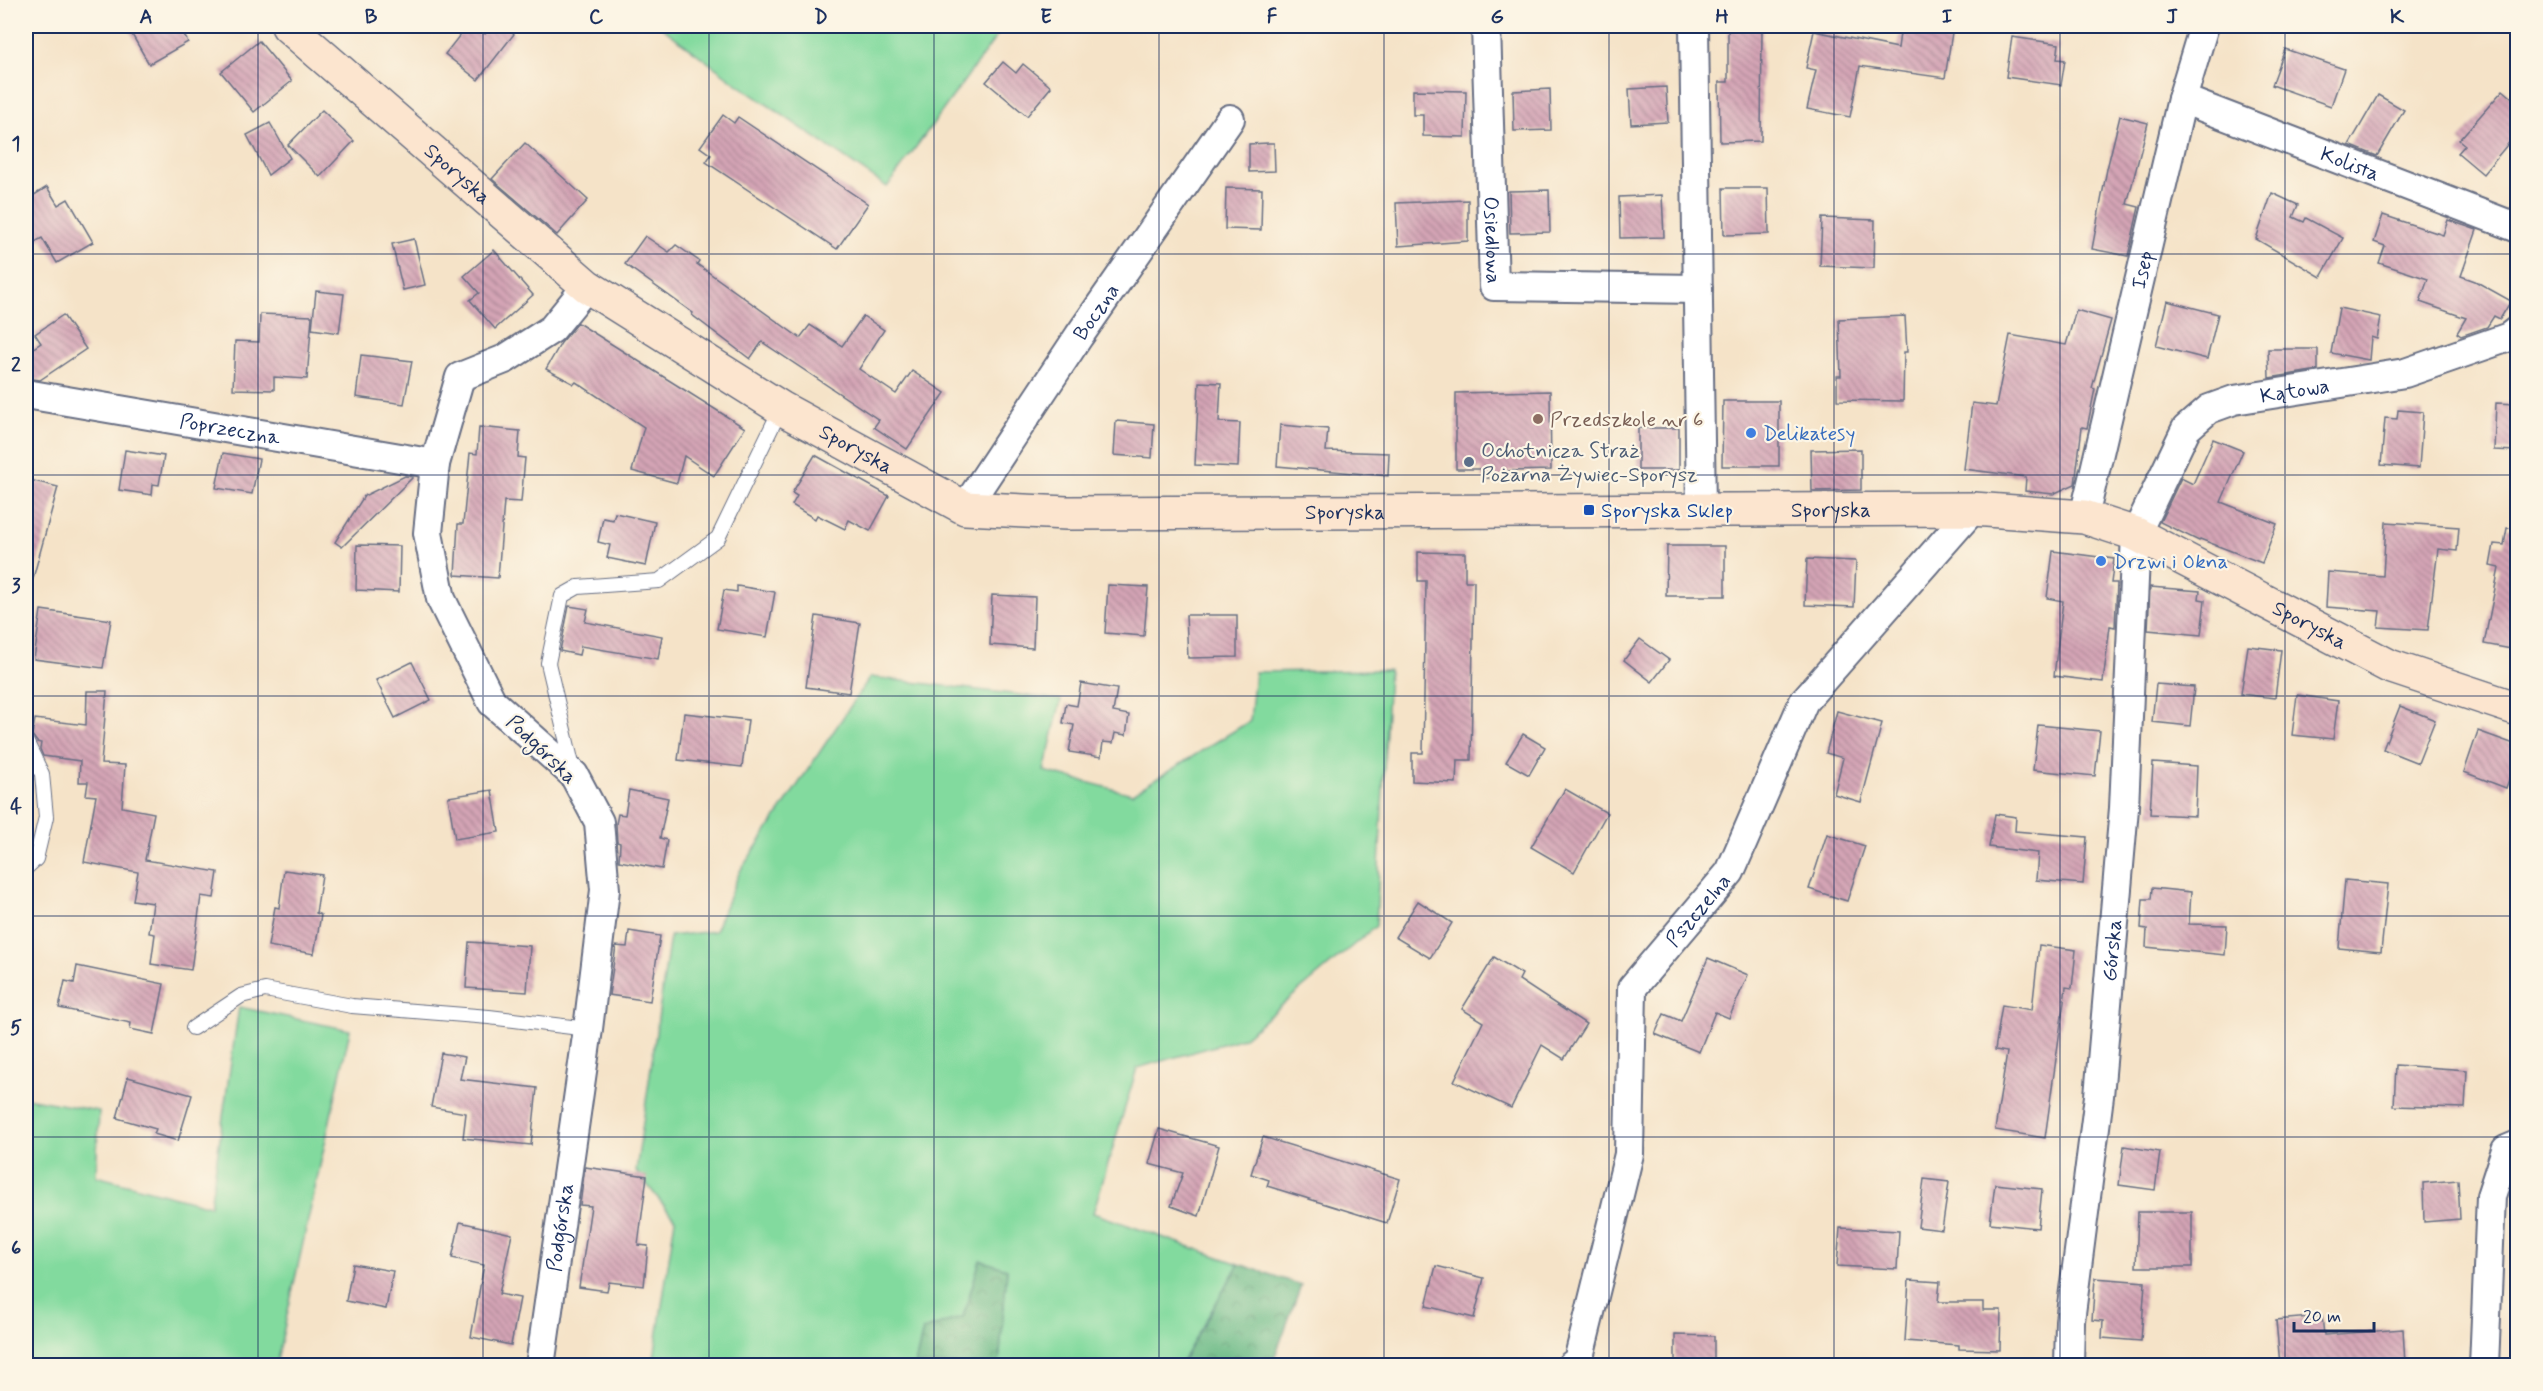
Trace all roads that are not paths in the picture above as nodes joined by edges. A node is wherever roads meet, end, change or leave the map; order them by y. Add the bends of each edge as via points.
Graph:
1 (288, 26) edge
2 (1486, 26) edge
3 (1694, 26) edge
4 (2204, 26) edge
5 (2182, 99) junction
6 (1230, 119) dead end
7 (2517, 228) edge
8 (587, 286) junction
9 (1698, 289) junction
10 (2517, 330) edge
11 (26, 394) edge
12 (781, 408) junction
13 (435, 464) junction
14 (965, 508) junction
15 (1973, 509) junction
16 (1701, 510) junction
17 (2084, 517) junction
18 (2136, 534) junction
19 (2517, 709) edge
20 (26, 741) edge
21 (574, 775) junction
22 (26, 868) edge
23 (193, 1028) dead end
24 (588, 1029) junction
25 (2517, 1145) edge
26 (540, 1365) edge
27 (1571, 1365) edge
28 (2069, 1365) edge
29 (2484, 1365) edge

1 - 8 street, Sporyska
2 - 9 street, Osiedlowa via 1494,286
3 - 9 street
4 - 5 street, Isep
5 - 7 street, Kolista
5 - 17 street, Isep
6 - 14 street, Boczna
8 - 12 street, Sporyska
8 - 13 street, Podgórska via 552,329 505,359 460,377
9 - 16 street
10 - 18 street, Kątowa via 2509,337 2405,373 2234,400 2209,409 2186,429
11 - 13 street, Poprzeczna
12 - 14 street, Sporyska
12 - 21 lane via 718,538 658,581 578,587 562,596 548,663
13 - 21 street, Podgórska via 429,533 441,599 492,702
14 - 16 street, Sporyska via 1067,513
15 - 16 street, Sporyska
15 - 17 street, Sporyska
15 - 27 street, Pszczelna via 1804,701 1730,872 1632,988 1629,1154 1578,1361
17 - 18 street, Sporyska
18 - 19 street, Sporyska via 2389,666
18 - 28 street, Górska via 2124,808 2099,1096 2070,1321
20 - 22 lane via 42,774 46,817 36,859
21 - 24 street, Podgórska via 599,822 605,890
23 - 24 lane via 241,996 265,990 352,1006
24 - 26 street, Podgórska
25 - 29 street via 2506,1150 2491,1196

